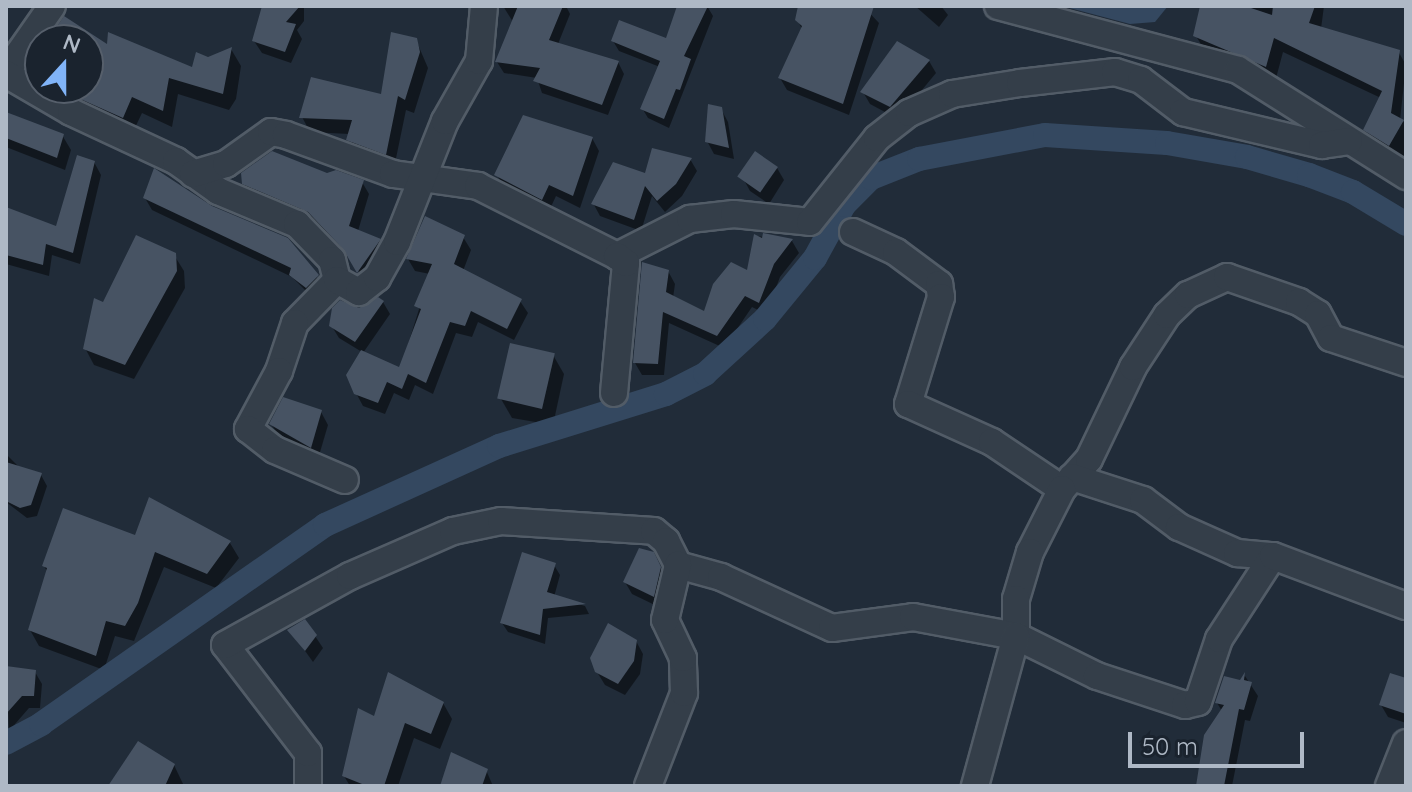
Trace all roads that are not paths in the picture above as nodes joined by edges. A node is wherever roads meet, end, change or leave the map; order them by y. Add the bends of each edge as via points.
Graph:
1 (52, 6) edge
2 (484, 6) edge
3 (998, 6) edge
4 (6, 73) edge
5 (1349, 141) junction
6 (193, 174) junction
7 (1406, 176) edge
8 (424, 177) junction
9 (853, 232) dead end
10 (617, 256) junction
11 (337, 280) junction
12 (1406, 363) edge
13 (614, 393) dead end
14 (345, 480) dead end
15 (1067, 483) junction
16 (1273, 556) junction
17 (678, 565) junction
18 (1406, 606) edge
19 (1016, 636) junction
20 (1406, 743) edge
21 (308, 786) edge
22 (648, 786) edge
23 (975, 786) edge
24 (1389, 786) edge

1 - 4 street
2 - 8 street via 479,61 445,121
3 - 5 street via 1238,70
4 - 6 street
5 - 7 street
5 - 10 street via 1322,145 1183,112 1141,80 1115,72 1020,83 952,94 909,113 877,138 810,222 734,214 690,219
6 - 8 street via 226,164 271,132 393,174
6 - 11 street via 218,191 297,224 332,260
8 - 10 street via 478,186
8 - 11 street via 377,278 359,292
9 - 15 street via 896,252 939,284 941,297 908,404
10 - 13 street via 626,263
11 - 14 street via 295,323 274,381 248,429 275,450
12 - 15 street via 1331,338 1318,314 1299,302 1227,277 1188,295 1167,315 1133,367 1089,459
15 - 16 street via 1143,500 1179,527 1237,553
15 - 19 street via 1030,552 1016,599
16 - 18 street
16 - 19 street via 1219,639 1198,702 1185,705 1097,676
17 - 19 street via 721,577 832,628 913,617
17 - 21 street via 666,541 654,531 501,521 453,531 279,612 225,645 308,753
17 - 22 street via 665,620 683,658 684,693
19 - 23 street
20 - 24 street

